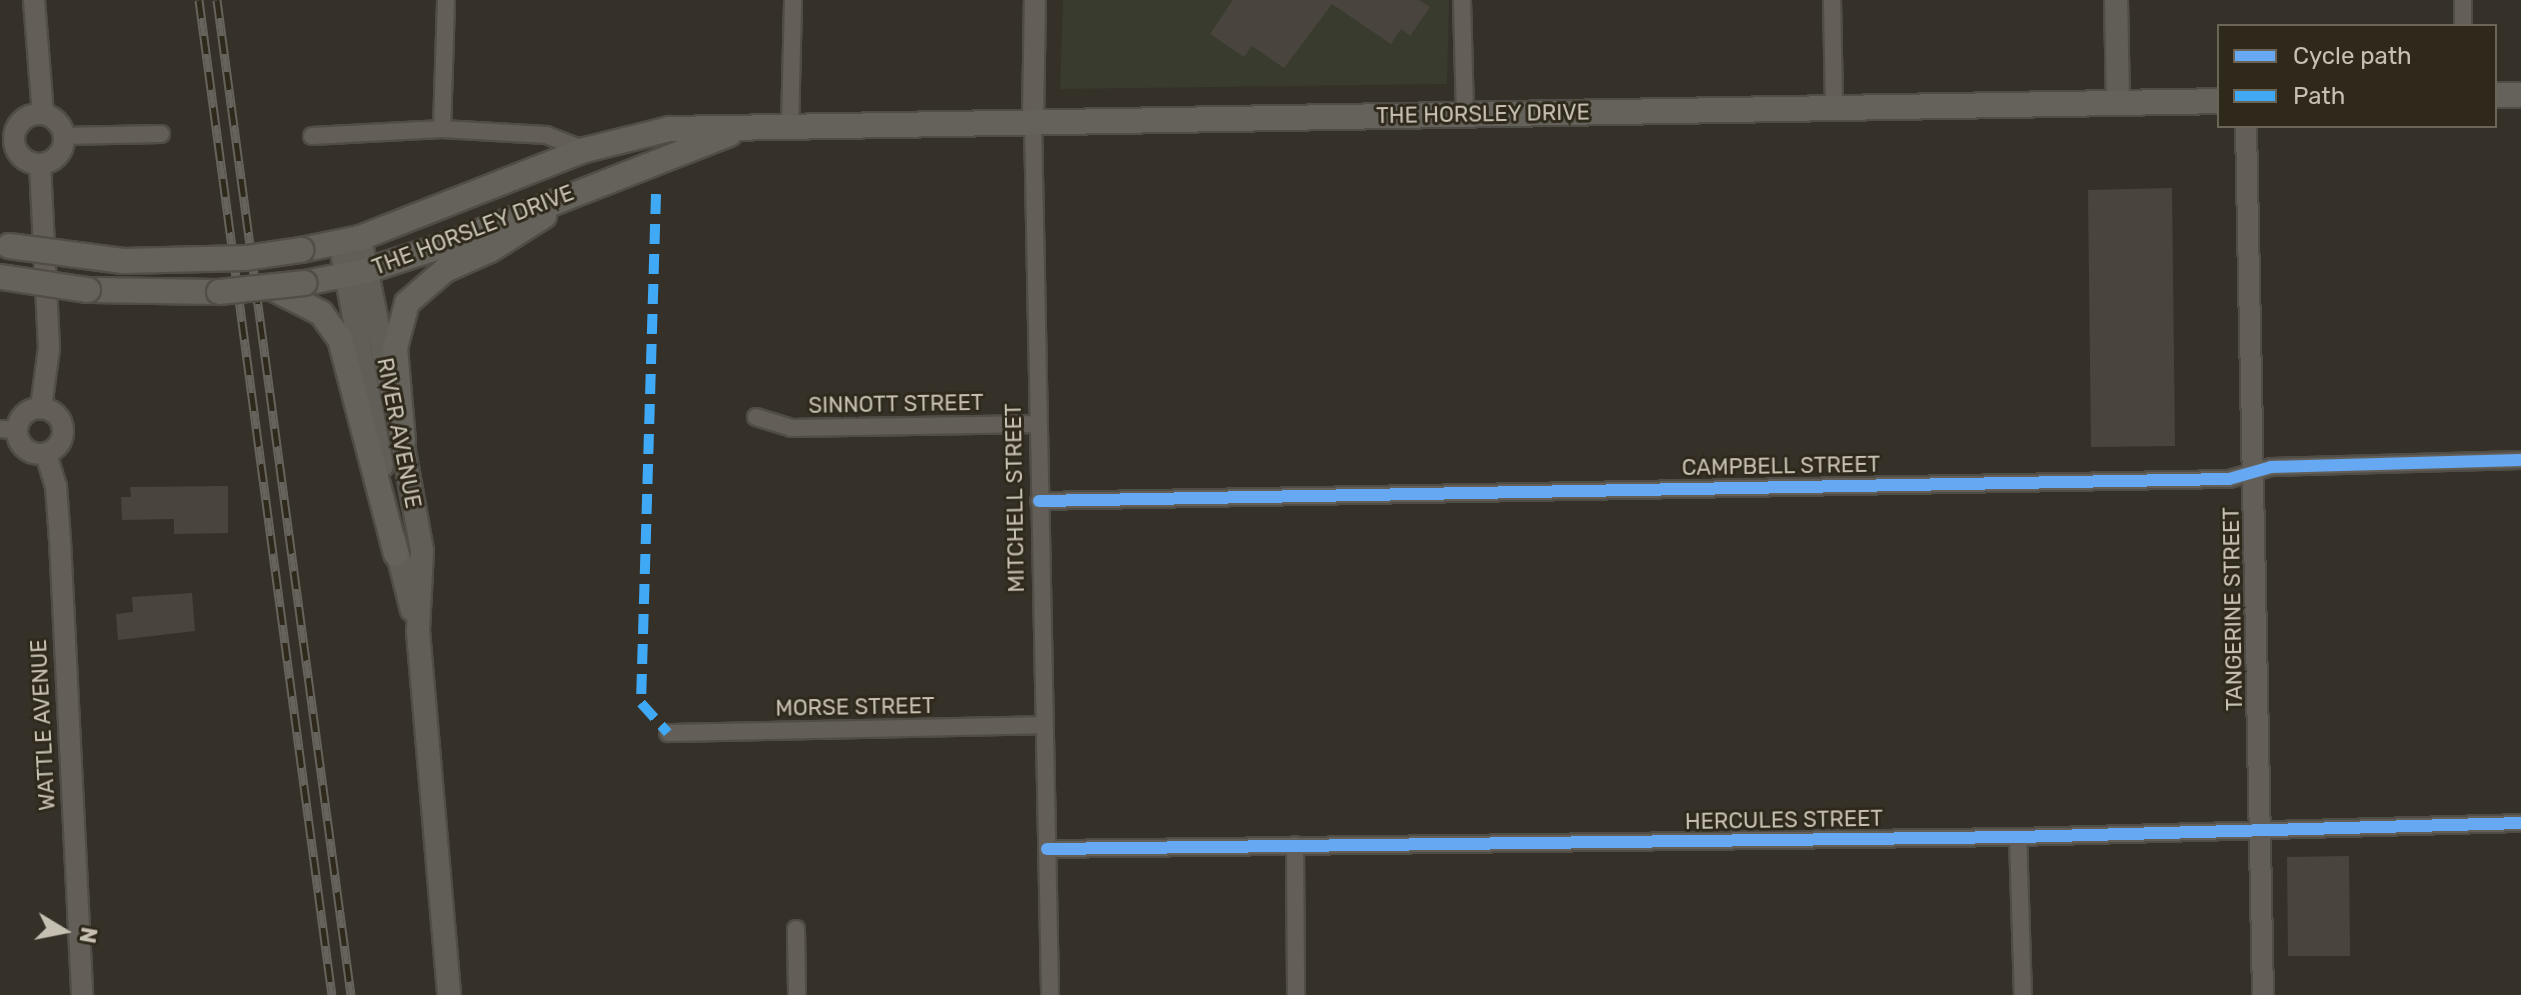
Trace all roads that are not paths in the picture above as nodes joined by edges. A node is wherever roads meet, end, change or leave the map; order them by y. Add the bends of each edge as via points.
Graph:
1 (34, 0) edge
2 (446, 0) edge
3 (793, 0) edge
4 (1035, 0) edge
5 (1462, 0) edge
6 (1832, 0) edge
7 (2116, 0) edge
8 (2463, 0) edge
9 (2463, 24) edge
10 (2497, 95) edge
11 (2521, 95) edge
12 (2217, 101) edge
13 (2118, 102) junction
14 (1834, 107) junction
15 (43, 114) junction
16 (1465, 115) junction
17 (1033, 122) junction
18 (790, 126) junction
19 (746, 128) junction
20 (2246, 128) edge
21 (442, 129) junction
22 (161, 134) dead end
23 (64, 136) junction
24 (312, 136) dead end
25 (7, 138) edge
26 (585, 150) junction
27 (40, 164) junction
28 (566, 195) junction
29 (350, 240) junction
30 (4, 245) edge
31 (356, 273) junction
32 (1, 277) edge
33 (306, 293) junction
34 (41, 408) junction
35 (756, 417) dead end
36 (1038, 424) junction
37 (8, 430) edge
38 (403, 441) junction
39 (46, 454) junction
40 (2521, 460) edge
41 (2255, 471) junction
42 (1039, 501) junction
43 (396, 554) junction
44 (418, 631) junction
45 (1044, 725) junction
46 (668, 733) dead end
47 (2521, 823) edge
48 (2261, 829) junction
49 (2018, 837) junction
50 (1295, 845) junction
51 (1047, 849) junction
52 (796, 929) dead end
53 (82, 995) edge
54 (449, 995) edge
55 (797, 995) edge
56 (1050, 995) edge
57 (1296, 995) edge
58 (2023, 995) edge
59 (2263, 995) edge

1 - 15 street
2 - 21 street
3 - 18 street
4 - 17 street, MITCHELL STREET
5 - 16 street
6 - 14 street
7 - 13 main road
8 - 9 street
10 - 11 main road
12 - 13 main road, THE HORSLEY DRIVE
13 - 14 main road, THE HORSLEY DRIVE
14 - 16 main road, THE HORSLEY DRIVE
15 - 23 street via 54,118
15 - 25 street via 27,117
16 - 17 main road, THE HORSLEY DRIVE
17 - 18 main road, THE HORSLEY DRIVE
17 - 36 street, MITCHELL STREET
18 - 19 main road, THE HORSLEY DRIVE
19 - 26 main road, THE HORSLEY DRIVE via 669,129
19 - 28 main road, THE HORSLEY DRIVE
20 - 41 street, TANGERINE STREET
21 - 24 street
21 - 26 street via 546,135
22 - 23 street
23 - 27 street via 55,159
25 - 27 street via 24,160
26 - 29 main road, THE HORSLEY DRIVE
27 - 34 street via 49,348
28 - 31 main road, THE HORSLEY DRIVE via 451,243
28 - 38 main road via 534,224 445,270 407,303 395,335
29 - 30 main road, THE HORSLEY DRIVE, bridge via 246,258 123,261
29 - 31 main road, RIVER AVENUE
31 - 33 main road, THE HORSLEY DRIVE
31 - 38 main road, RIVER AVENUE
31 - 43 main road, RIVER AVENUE
32 - 33 main road, THE HORSLEY DRIVE, bridge via 129,293 272,288
33 - 43 main road via 340,339
34 - 37 street
34 - 39 street via 55,413 64,432 59,446
35 - 36 street, SINNOTT STREET via 791,428
36 - 42 street, MITCHELL STREET
37 - 39 street via 26,450
38 - 44 main road, RIVER AVENUE via 422,551
39 - 53 street, WATTLE AVENUE via 56,486 60,540
40 - 41 street, CAMPBELL STREET
41 - 42 street, CAMPBELL STREET via 2229,479
41 - 48 street, TANGERINE STREET
42 - 45 street, MITCHELL STREET
43 - 44 main road, RIVER AVENUE
44 - 54 main road, RIVER AVENUE
45 - 46 street, MORSE STREET
45 - 51 street, MITCHELL STREET
47 - 48 street, HERCULES STREET
48 - 49 street, HERCULES STREET
48 - 59 street, TANGERINE STREET
49 - 50 street, HERCULES STREET
49 - 58 street
50 - 51 street, HERCULES STREET
50 - 57 street
51 - 56 street, MITCHELL STREET
52 - 55 street

